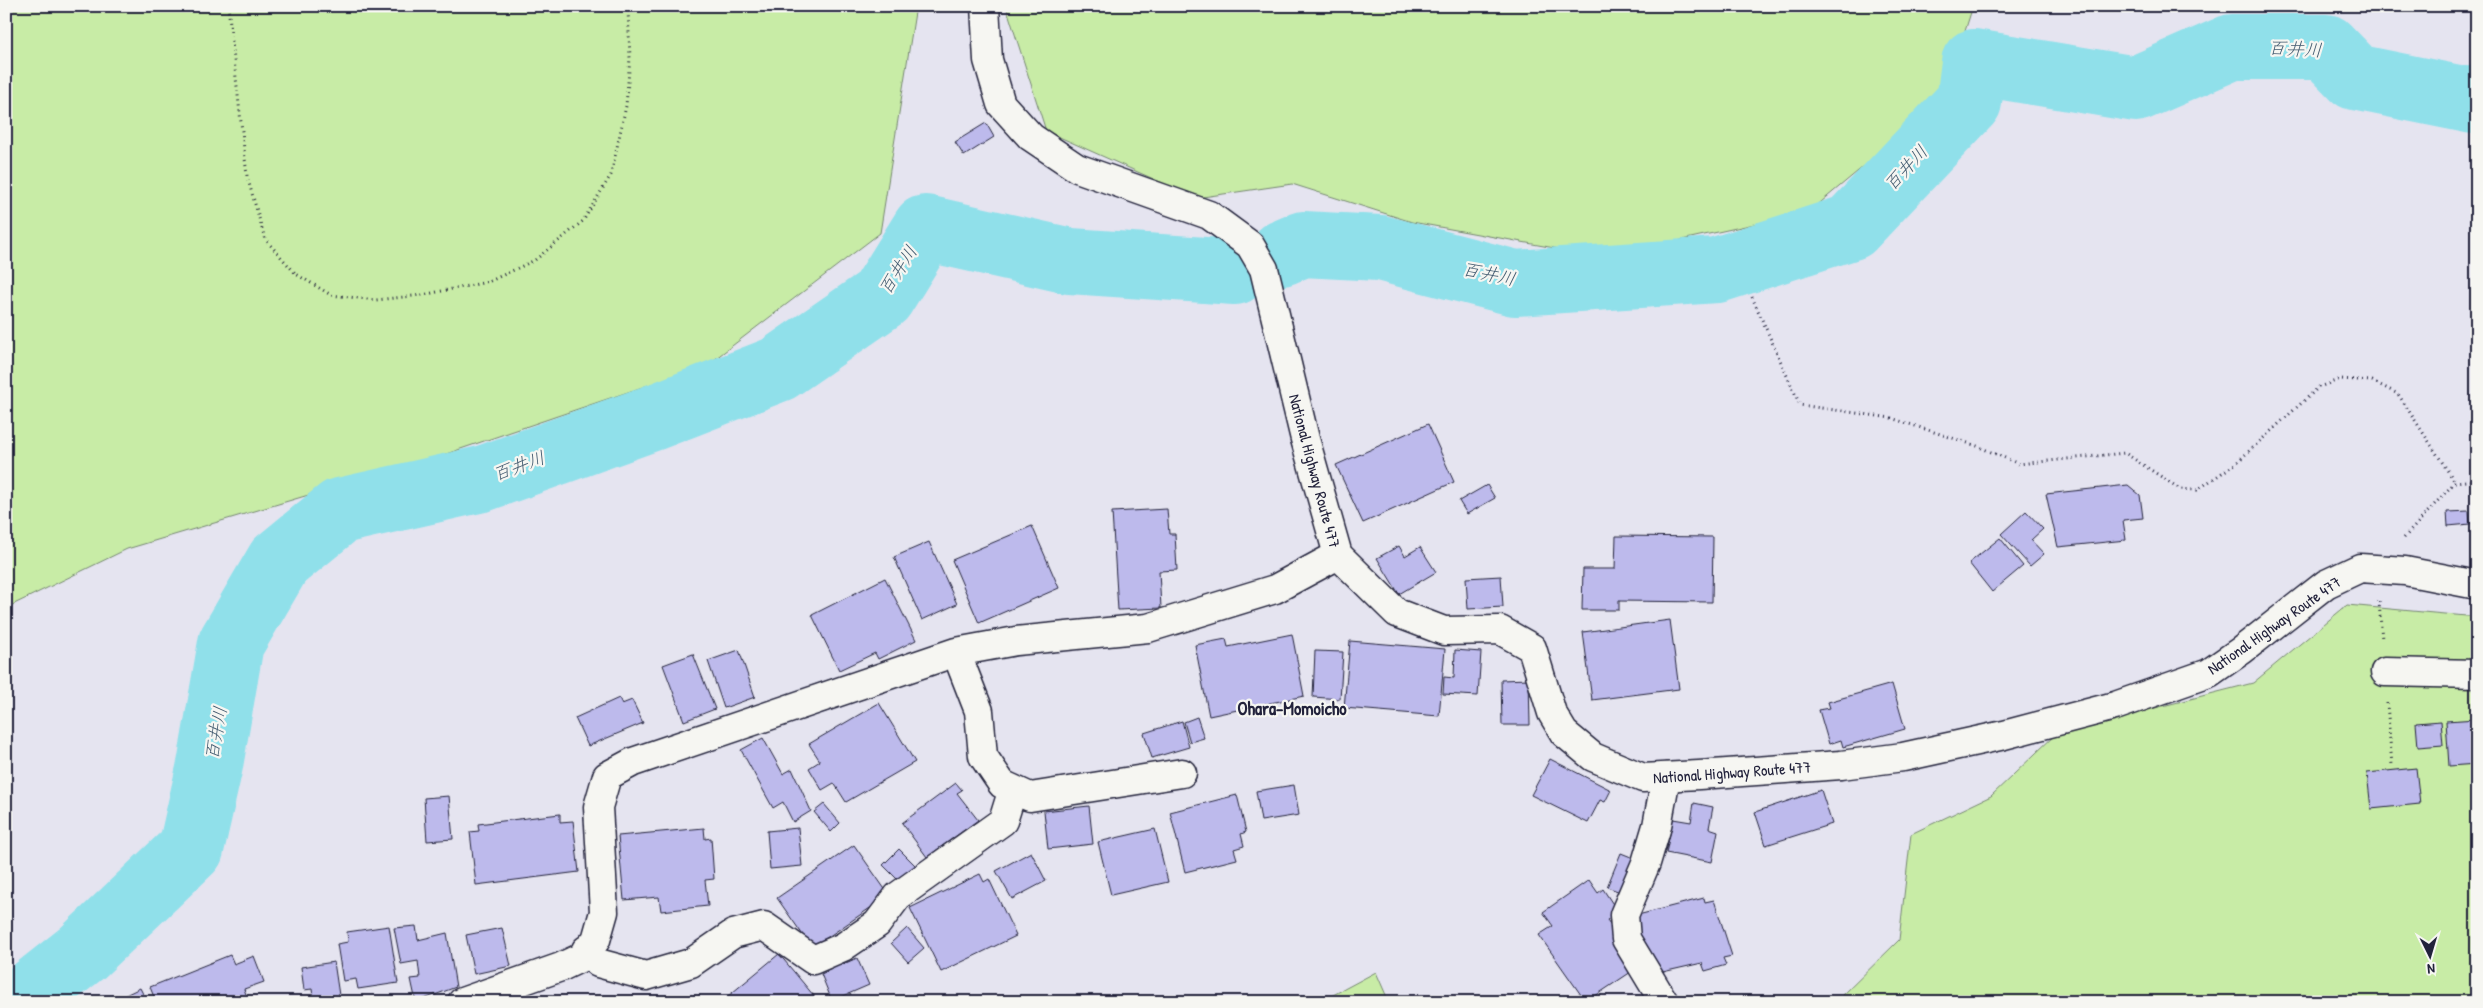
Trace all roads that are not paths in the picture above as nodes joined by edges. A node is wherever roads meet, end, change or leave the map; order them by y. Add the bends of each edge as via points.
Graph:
1 (985, 6) edge
2 (1338, 555) junction
3 (2477, 585) edge
4 (956, 652) junction
5 (2385, 672) dead end
6 (2477, 674) edge
7 (1182, 773) dead end
8 (1666, 777) junction
9 (1013, 790) junction
10 (586, 950) junction
11 (462, 1002) edge
12 (1664, 1002) edge

1 - 2 main road, National Highway Route 477 via 988,60 1000,104 1031,137 1077,168 1209,215 1250,245 1264,269 1305,439
2 - 4 main road via 1275,589 1148,628 1016,641
2 - 8 main road, National Highway Route 477 via 1397,613 1444,630 1500,630 1532,648 1552,713 1564,733 1593,757 1618,768 1643,778
3 - 8 main road, National Highway Route 477 via 2360,568 2326,584 2209,673 2114,706 1903,757
4 - 9 main road via 979,711 983,756 1002,784
4 - 10 main road via 632,762 607,776 598,807 604,912 596,940
5 - 6 main road
7 - 9 main road via 1030,797
8 - 12 main road via 1646,863 1624,915 1626,939
9 - 10 main road via 1003,821 898,896 877,924 843,947 813,960 764,926 732,934 691,963 646,976 598,963
10 - 11 main road via 580,958 561,967

